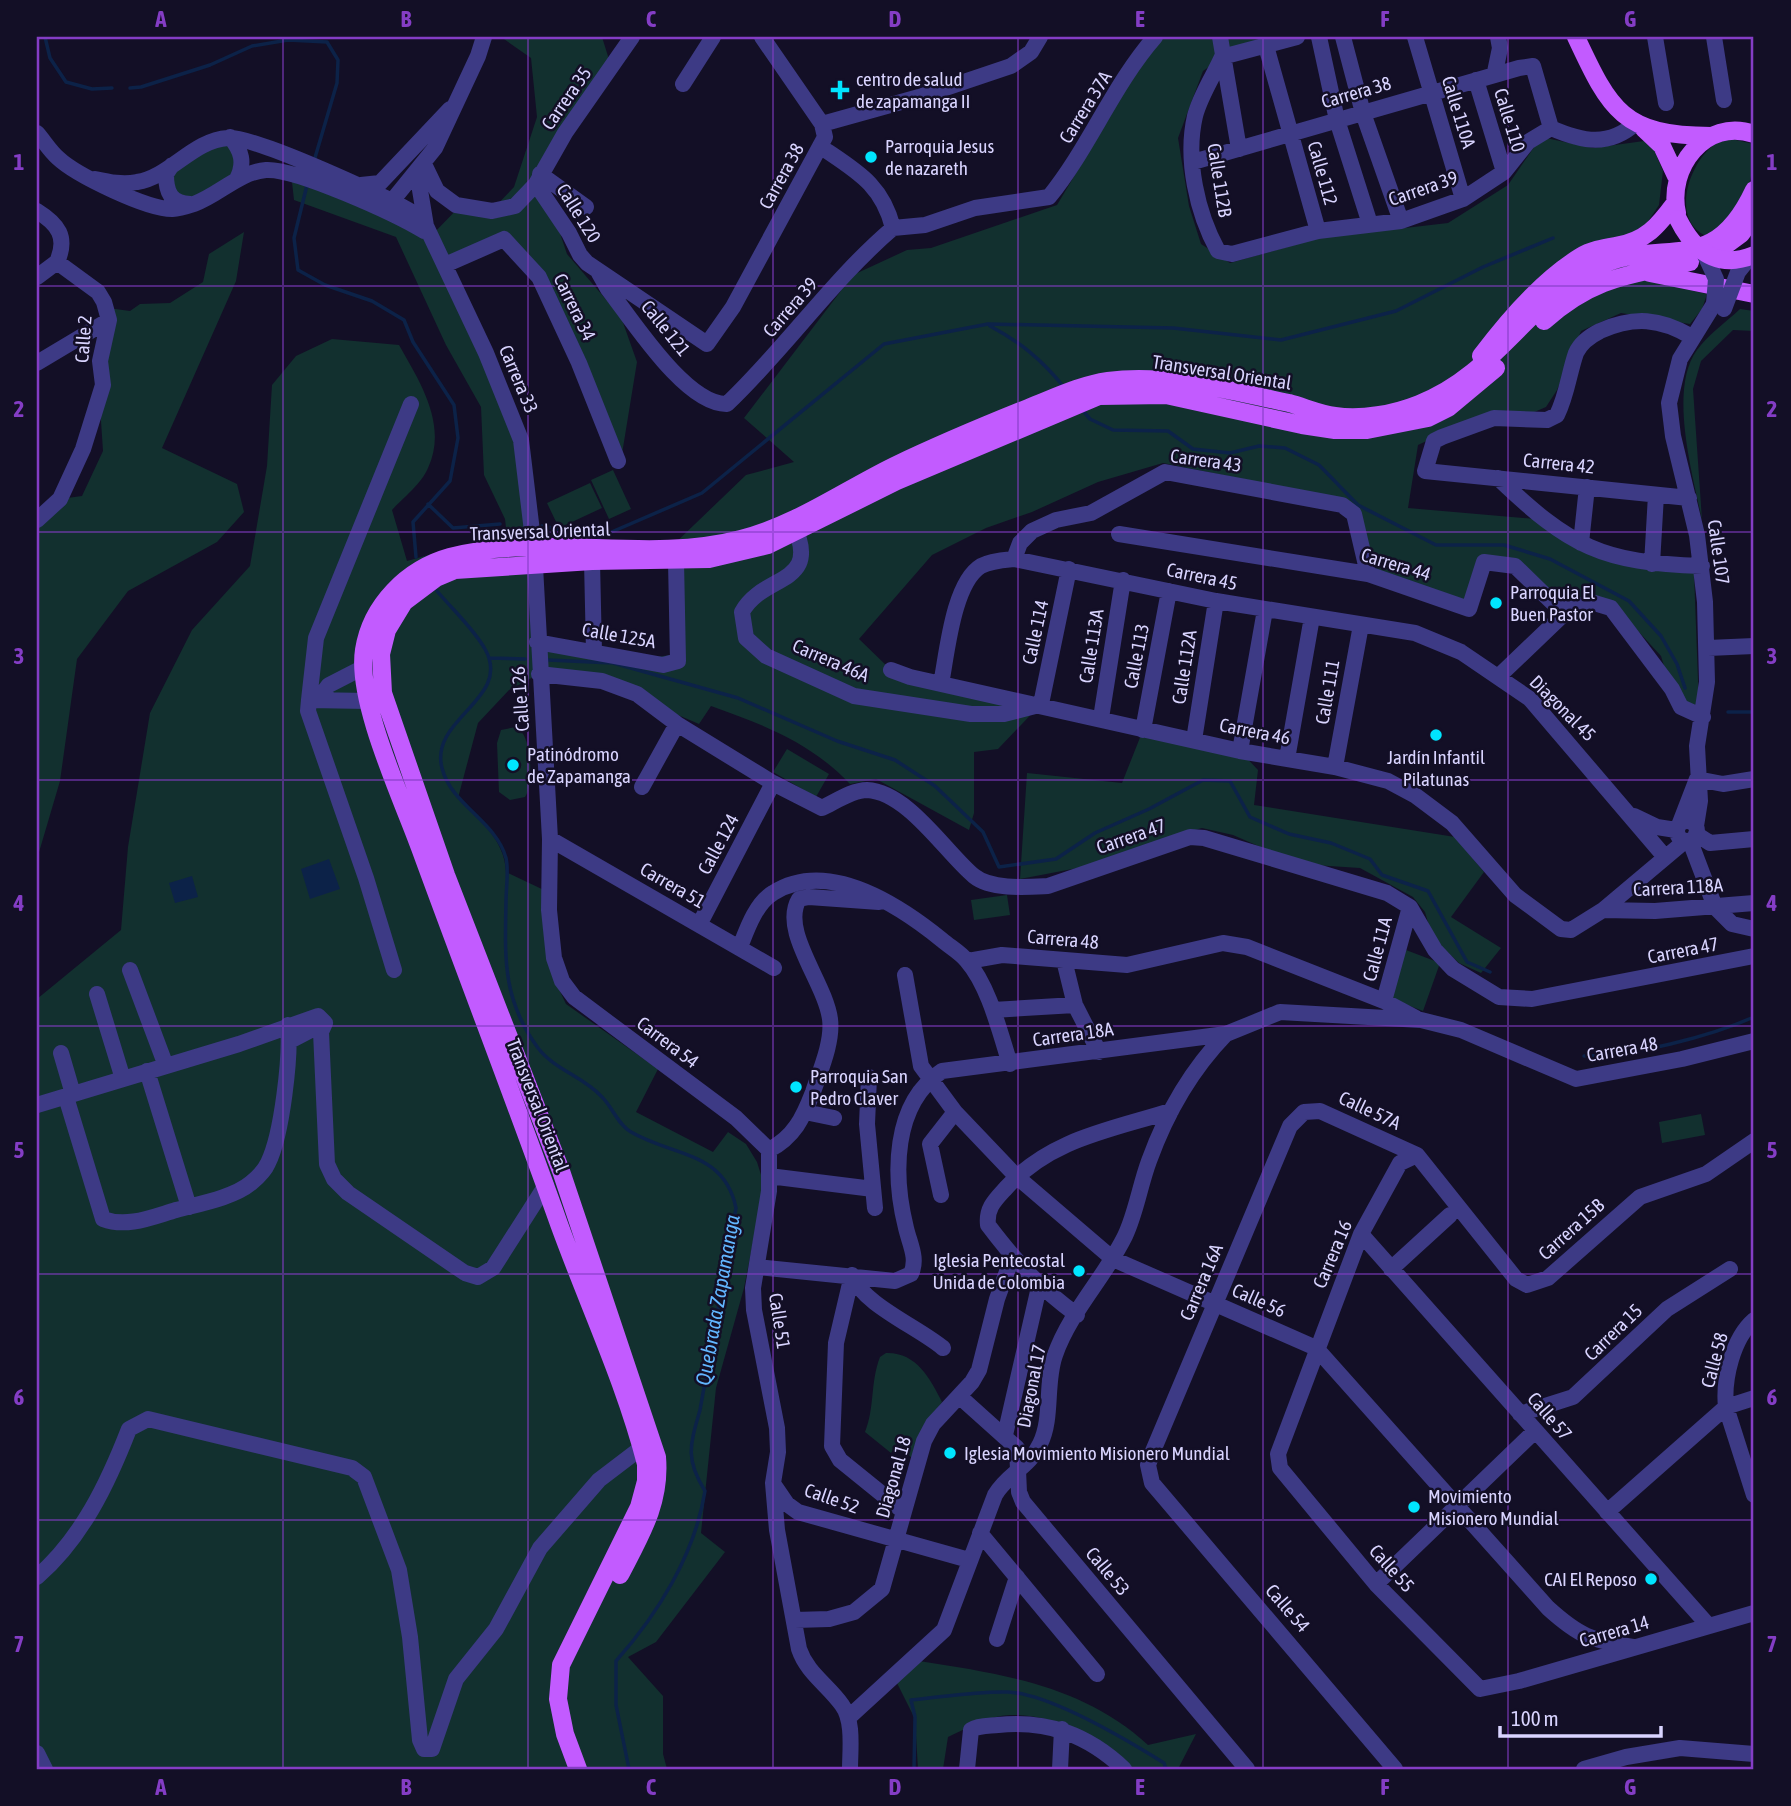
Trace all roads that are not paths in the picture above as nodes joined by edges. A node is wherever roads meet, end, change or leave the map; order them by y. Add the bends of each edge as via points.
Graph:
1 (484, 37) edge
2 (632, 37) edge
3 (713, 37) edge
4 (762, 37) edge
5 (1040, 37) edge
6 (1154, 37) edge
7 (1220, 37) edge
8 (1297, 37) edge
9 (1319, 37) edge
10 (1343, 37) edge
11 (1415, 37) edge
12 (1498, 37) edge
13 (1577, 37) edge
14 (1655, 37) edge
15 (1714, 37) edge
16 (1265, 46) junction
17 (1223, 57) junction
18 (1495, 72) junction
19 (1476, 80) junction
20 (683, 84) dead end
21 (1430, 92) junction
22 (1724, 100) dead end
23 (1667, 103) dead end
24 (452, 108) junction
25 (1363, 113) junction
26 (1337, 120) junction
27 (1636, 122) junction
28 (822, 124) junction
29 (1750, 127) edge
30 (1551, 128) junction
31 (37, 133) edge
32 (1290, 133) junction
33 (1711, 136) junction
34 (230, 137) junction
35 (821, 147) junction
36 (1239, 149) junction
37 (1193, 162) junction
38 (172, 165) junction
39 (293, 167) junction
40 (421, 168) junction
41 (1504, 172) junction
42 (1676, 176) junction
43 (94, 179) junction
44 (237, 179) junction
45 (538, 179) junction
46 (343, 184) junction
47 (1754, 190) edge
48 (1464, 199) junction
49 (392, 201) junction
50 (1675, 203) junction
51 (194, 204) junction
52 (366, 204) junction
53 (586, 207) dead end
54 (37, 211) edge
55 (1754, 216) edge
56 (1401, 221) junction
57 (1370, 224) junction
58 (893, 228) junction
59 (429, 231) junction
60 (1318, 231) junction
61 (1704, 253) junction
62 (1752, 256) edge
63 (57, 262) junction
64 (445, 265) junction
65 (597, 269) junction
66 (1643, 272) junction
67 (37, 277) edge
68 (1754, 294) edge
69 (1719, 306) junction
70 (109, 320) junction
71 (1692, 337) junction
72 (707, 344) joint
73 (37, 363) edge
74 (1472, 373) junction
75 (411, 404) dead end
76 (713, 404) joint
77 (618, 461) dead end
78 (1498, 478) junction
79 (1587, 487) junction
80 (1656, 495) junction
81 (1689, 498) junction
82 (60, 499) junction
83 (37, 502) edge
84 (37, 520) edge
85 (795, 527) junction
86 (1119, 534) dead end
87 (1581, 543) junction
88 (534, 556) junction
89 (1014, 559) junction
90 (592, 561) junction
91 (676, 561) junction
92 (1652, 564) junction
93 (1702, 566) junction
94 (1069, 569) junction
95 (1368, 574) junction
96 (1123, 580) junction
97 (1169, 591) junction
98 (1216, 601) junction
99 (1265, 610) junction
100 (1567, 610) junction
101 (1312, 617) junction
102 (1361, 625) junction
103 (1415, 633) joint
104 (537, 642) junction
105 (1754, 646) edge
106 (1707, 648) junction
107 (594, 652) junction
108 (364, 667) junction
109 (891, 670) dead end
110 (539, 674) junction
111 (1499, 676) junction
112 (941, 684) junction
113 (314, 699) junction
114 (368, 701) junction
115 (1041, 704) junction
116 (1703, 717) junction
117 (1101, 718) junction
118 (677, 724) junction
119 (1143, 730) junction
120 (1194, 740) junction
121 (1240, 751) junction
122 (1287, 759) junction
123 (1335, 767) junction
124 (1697, 779) junction
125 (1754, 779) edge
126 (773, 783) junction
127 (642, 787) dead end
128 (1629, 813) junction
129 (1688, 833) junction
130 (550, 839) junction
131 (1754, 839) edge
132 (1665, 857) junction
133 (892, 903) junction
134 (1754, 903) edge
135 (1410, 907) junction
136 (1715, 907) junction
137 (1603, 910) junction
138 (699, 925) junction
139 (1754, 929) edge
140 (740, 947) junction
141 (1754, 957) edge
142 (554, 958) joint
143 (1064, 960) junction
144 (968, 961) junction
145 (774, 968) dead end
146 (130, 970) dead end
147 (394, 970) dead end
148 (905, 975) dead end
149 (97, 994) dead end
150 (1384, 1001) junction
151 (1075, 1005) junction
152 (993, 1010) junction
153 (1421, 1020) junction
154 (289, 1033) junction
155 (1226, 1034) junction
156 (1754, 1041) edge
157 (1099, 1052) junction
158 (61, 1053) dead end
159 (1010, 1064) junction
160 (166, 1066) junction
161 (147, 1071) junction
162 (869, 1077) dead end
163 (123, 1079) junction
164 (929, 1080) junction
165 (70, 1096) junction
166 (37, 1105) edge
167 (1171, 1111) junction
168 (805, 1112) junction
169 (955, 1112) junction
170 (1304, 1112) joint
171 (834, 1118) dead end
172 (1754, 1141) edge
173 (769, 1150) junction
174 (1417, 1155) junction
175 (769, 1176) junction
176 (1016, 1176) junction
177 (546, 1185) junction
178 (873, 1189) junction
179 (941, 1195) dead end
180 (189, 1207) junction
181 (875, 1208) dead end
182 (1450, 1215) dead end
183 (526, 1220) junction
184 (559, 1224) junction
185 (1361, 1234) junction
186 (1012, 1258) junction
187 (1113, 1259) junction
188 (757, 1267) junction
189 (1391, 1269) junction
190 (1730, 1269) dead end
191 (852, 1275) junction
192 (1038, 1287) junction
193 (1214, 1304) junction
194 (1077, 1315) junction
195 (1754, 1320) edge
196 (943, 1348) dead end
197 (1316, 1348) junction
198 (959, 1396) junction
199 (1754, 1398) edge
200 (1726, 1407) junction
201 (1520, 1414) junction
202 (1535, 1431) junction
203 (1005, 1436) junction
204 (642, 1448) junction
205 (1278, 1462) joint
206 (1020, 1471) junction
207 (1149, 1475) joint
208 (773, 1483) junction
209 (1753, 1486) edge
210 (1458, 1507) junction
211 (903, 1511) junction
212 (1607, 1512) junction
213 (981, 1533) junction
214 (897, 1541) junction
215 (969, 1560) junction
216 (37, 1577) edge
217 (1017, 1577) junction
218 (1376, 1584) junction
219 (1754, 1613) edge
220 (795, 1620) junction
221 (1708, 1625) junction
222 (997, 1639) dead end
223 (1633, 1647) junction
224 (1097, 1674) dead end
225 (1486, 1689) joint
226 (848, 1718) junction
227 (1062, 1729) junction
228 (1101, 1748) junction
229 (37, 1753) edge
230 (1734, 1753) junction
231 (1754, 1755) edge
232 (45, 1769) edge
233 (578, 1769) edge
234 (590, 1769) edge
235 (850, 1769) edge
236 (967, 1769) edge
237 (1060, 1769) edge
238 (1101, 1769) edge
239 (1124, 1769) edge
240 (1247, 1769) edge
241 (1395, 1769) edge
242 (1584, 1769) edge
243 (1739, 1769) edge

1 - 24 street
2 - 45 street, Carrera 35
3 - 20 street
4 - 28 street
5 - 28 street via 1031,52 1012,66
6 - 58 street, Carrera 37A via 1072,169 1049,197 975,208 925,225
7 - 17 street
8 - 16 street
9 - 26 street
10 - 25 street
11 - 21 street, Calle 110A
12 - 18 street
13 - 27 main road via 1602,92 1625,117
14 - 23 street
15 - 22 street
16 - 17 street
16 - 32 street, Calle 112
17 - 36 street
17 - 37 street, Calle 112B via 1195,114
18 - 19 street, Carrera 38
18 - 30 street, Carrera 38 via 1532,66
19 - 21 street, Carrera 38
19 - 41 street, Calle 110
21 - 25 street, Carrera 38
21 - 48 street, Calle 110A
24 - 40 street
24 - 46 street via 380,183
25 - 26 street, Carrera 38
25 - 56 street
26 - 32 street, Carrera 38
26 - 57 street
27 - 30 street via 1620,137 1584,140
27 - 33 main road via 1683,136
27 - 42 main road via 1662,146
28 - 35 street, Carrera 38 via 825,137
29 - 33 main road
30 - 41 street, Carrera 39 via 1528,142
31 - 43 street via 59,159
32 - 36 street, Carrera 38
32 - 60 street, Calle 112
33 - 42 main road via 1696,146
34 - 38 street via 207,144
34 - 39 street via 264,146
34 - 44 street via 241,155
35 - 58 street via 865,176 884,203
35 - 72 street, Carrera 38 via 733,307
36 - 37 street, Carrera 38
37 - 60 street, Calle 112B via 1206,229 1218,251 1232,254
38 - 43 street via 140,182
38 - 51 street via 166,174 169,196 178,204
39 - 44 street
39 - 46 street
40 - 45 street, Calle 120 via 442,197 456,205 492,211 515,206
40 - 49 street
40 - 59 street
41 - 48 street, Carrera 39
42 - 50 main road
43 - 51 street via 121,195 155,206 173,209
44 - 51 street
45 - 53 street
45 - 65 street, Calle 120 via 580,256
46 - 49 street, Carrera 33
46 - 52 street
47 - 74 main road, Transversal Oriental via 1741,215 1714,240 1692,251 1613,261 1577,278
48 - 56 street, Carrera 39
49 - 52 street
49 - 59 street, Carrera 33 via 410,211
50 - 61 main road, bridge via 1690,243
50 - 74 main road via 1643,239 1597,249 1565,267 1495,338
52 - 59 street
54 - 63 street via 54,221 62,235
55 - 66 main road, Transversal Oriental via 1741,234 1721,249 1691,262
56 - 57 street, Carrera 39
57 - 60 street, Carrera 39
58 - 76 street, Carrera 39 via 867,251 758,375 727,404
59 - 64 street, Carrera 33
61 - 62 main road, bridge via 1721,259
61 - 69 street, bridge via 1716,279
62 - 69 street, Calle 107, bridge
63 - 67 street
63 - 70 street, Calle 2 via 98,292
64 - 77 street, Carrera 34 via 505,239 539,277
64 - 88 street, Carrera 33 via 516,423 528,485
65 - 72 street, Calle 120
65 - 76 street, Calle 121 via 686,386
66 - 68 main road
66 - 85 main road, Transversal Oriental via 1605,280 1580,293 1476,387 1428,418 1395,427 1335,430 1166,395 1099,396
69 - 71 street, Calle 107
70 - 73 street
70 - 82 street, Calle 2 via 100,361 103,385 83,449
71 - 78 street, Carrera 42 via 1672,325 1646,320 1614,325 1589,336 1577,350 1557,415 1547,420 1494,418 1434,441 1425,471
71 - 81 street, Calle 107 via 1680,359 1669,403
74 - 85 main road, Transversal Oriental via 1410,408 1360,417 1332,416 1285,402 1177,383 1131,379 1084,386 894,467
75 - 113 street via 316,638
78 - 79 street, Carrera 42
78 - 87 street via 1539,517
79 - 80 street, Carrera 42
79 - 87 street
80 - 81 street, Carrera 42
80 - 92 street
81 - 93 street, Calle 107
82 - 83 street
82 - 84 street
85 - 88 main road, Transversal Oriental via 695,547
85 - 91 main road, Transversal Oriental via 742,553
85 - 115 street, Carrera 46A via 803,550 800,563 742,612 746,638 766,656 832,688 885,702 971,714 1004,714
86 - 95 street, Carrera 44
87 - 92 street via 1615,558
88 - 90 main road, Transversal Oriental
88 - 104 street, Calle 126
88 - 108 main road, Transversal Oriental via 453,557 414,574 378,612 364,652
88 - 234 main road, Transversal Oriental via 455,570 416,591 387,629 380,673 442,862 561,1171 657,1457 658,1486 652,1511 571,1672 569,1707
89 - 94 street, Carrera 45
89 - 95 street, Carrera 43 via 1020,543 1032,531 1056,520 1091,513 1165,472 1342,505 1354,514
89 - 112 street, Carrera 45 via 982,565 970,576 957,604
90 - 91 main road, Transversal Oriental
90 - 107 street
91 - 107 street, Calle 125A via 678,661 663,665
92 - 93 street
93 - 106 street, Calle 107
94 - 96 street, Carrera 45
94 - 115 street, Calle 114
95 - 100 street, Carrera 44 via 1469,609 1484,562 1515,565
96 - 97 street, Carrera 45
96 - 117 street, Calle 113A
97 - 98 street, Carrera 45
97 - 119 street, Calle 113
98 - 99 street, Carrera 45
98 - 120 street, Calle 112A
99 - 101 street, Carrera 45
99 - 121 street
100 - 111 street
100 - 116 street via 1591,601 1611,608 1681,707
101 - 102 street, Carrera 45
101 - 122 street
102 - 103 street, Carrera 45
102 - 123 street, Calle 111
103 - 111 street, Diagonal 45 via 1461,652
104 - 107 street, Calle 125A
104 - 110 street, Calle 126
105 - 106 street
106 - 116 street, Calle 107
108 - 113 street via 329,685
108 - 114 main road, Transversal Oriental
109 - 112 street, Carrera 46
110 - 118 street, Carrera 47 via 602,681 637,694
110 - 130 street, Calle 126
111 - 128 street, Diagonal 45 via 1530,699
112 - 115 street, Carrera 46
113 - 114 street
113 - 147 street via 308,711
114 - 177 main road, Transversal Oriental
115 - 117 street, Carrera 46
116 - 124 street, Calle 107
117 - 119 street, Carrera 46
118 - 126 street, Carrera 47
118 - 127 street
119 - 120 street, Carrera 46
120 - 121 street, Carrera 46
121 - 122 street, Carrera 46
122 - 123 street, Carrera 46
123 - 137 street, Carrera 46 via 1388,781 1416,796 1452,823 1515,895 1561,929 1571,930
124 - 125 street via 1723,784
124 - 129 street, Calle 107 via 1700,801
126 - 135 street, Carrera 47 via 822,808 858,791 882,795 924,823 976,878 992,882 1048,886 1190,838 1204,838 1387,893
126 - 138 street, Calle 124
128 - 129 street, Diagonal 45 via 1657,827
128 - 132 street, Diagonal 45
129 - 131 street, Diagonal 45 via 1710,843
129 - 132 street
129 - 136 street, Calle 107
130 - 138 street, Carrera 51
130 - 142 street, Calle 126
132 - 137 street
133 - 140 street via 835,884 790,884 770,894 760,906
133 - 144 street
133 - 168 street via 808,897 794,907 794,931 822,989 831,1032
134 - 136 street, Carrera 118A
135 - 141 street, Carrera 47 via 1435,950 1453,969 1499,997 1532,999
135 - 150 street, Calle 11A
136 - 137 street, Carrera 118A
136 - 139 street via 1732,923
138 - 140 street, Carrera 51
140 - 145 street, Carrera 51
142 - 173 street, Carrera 54 via 574,997 736,1118
143 - 144 street, Carrera 48 via 1002,954
143 - 150 street, Carrera 48 via 1127,965 1223,943 1247,947
143 - 151 street
144 - 152 street
146 - 160 street
148 - 164 street, Calle 56 via 921,1066
149 - 163 street
150 - 153 street, Carrera 48
151 - 152 street
151 - 157 street
152 - 159 street
153 - 155 street, Carrera 48 via 1280,1012
153 - 156 street, Carrera 48 via 1461,1030 1576,1079
154 - 160 street
154 - 180 street via 268,1163 249,1185
154 - 183 street via 314,1027 327,1164 348,1193 465,1273 478,1277 493,1268
155 - 157 street, Carrera 18A
155 - 167 street, Diagonal 17 via 1204,1057
157 - 159 street, Carrera 18A
158 - 165 street
159 - 164 street, Carrera 18A via 942,1071
160 - 161 street
161 - 163 street
161 - 180 street
162 - 178 street via 867,1124
163 - 165 street
164 - 169 street, Calle 56
164 - 191 street via 909,1108 899,1160 903,1214 916,1263 904,1279
165 - 166 street
165 - 180 street via 103,1219 140,1221
167 - 176 street via 1061,1144
167 - 187 street, Diagonal 17
168 - 171 street
168 - 173 street via 793,1134
169 - 176 street, Calle 56
169 - 179 street via 930,1144
170 - 174 street, Calle 57A via 1320,1111
170 - 193 street, Carrera 16A via 1290,1126
172 - 174 street, Carrera 15B via 1706,1174 1640,1197 1548,1279 1532,1285 1516,1279
173 - 175 street, Calle 51
174 - 185 street, Carrera 16 via 1400,1164
175 - 178 street
175 - 188 street, Calle 51
176 - 186 street via 990,1205 987,1215 988,1225
176 - 187 street, Calle 56
177 - 183 street
177 - 184 main road, Transversal Oriental
178 - 181 street
182 - 189 street
183 - 184 street via 543,1217
184 - 204 main road, Transversal Oriental
185 - 189 street, Calle 57
185 - 197 street, Carrera 16
186 - 192 street
186 - 198 street, Diagonal 18 via 979,1370
187 - 193 street, Calle 56
187 - 194 street, Diagonal 17
188 - 191 street
188 - 208 street, Calle 51 via 754,1310 777,1428
189 - 201 street, Calle 57
190 - 201 street, Carrera 15 via 1667,1309 1573,1397
191 - 196 street via 864,1296
191 - 211 street via 836,1343 832,1446 840,1460
192 - 194 street
192 - 203 street
193 - 197 street, Calle 56
193 - 207 street, Carrera 16A via 1153,1451
194 - 206 street, Diagonal 17 via 1054,1357 1042,1440
195 - 200 street, Calle 58 via 1734,1352
197 - 205 street, Carrera 16
197 - 210 street, Calle 56
198 - 203 street, Calle 53
198 - 211 street, Diagonal 18 via 924,1441
199 - 200 street
200 - 209 street, Calle 58
200 - 212 street
201 - 202 street, Calle 57
202 - 210 street
202 - 212 street, Calle 57
203 - 206 street, Calle 53 via 1017,1448
204 - 216 street via 604,1475 540,1548 496,1629 456,1679 432,1749 424,1749 420,1740 399,1570 364,1478 352,1468 148,1419 129,1429 87,1518
204 - 233 main road, Transversal Oriental via 646,1481 639,1507 561,1665 558,1699
205 - 218 street, Calle 55
206 - 213 street, Diagonal 17 via 1000,1487
206 - 240 street, Calle 53 via 1023,1502
207 - 241 street, Calle 54
208 - 214 street, Calle 52 via 787,1504 798,1511
208 - 220 street, Calle 51 via 777,1530
210 - 218 street
210 - 223 street, Calle 56 via 1570,1628 1593,1641
211 - 214 street, Diagonal 18
212 - 221 street, Calle 57
213 - 215 street, Diagonal 17
213 - 217 street
214 - 215 street, Calle 52
214 - 220 street, Diagonal 18 via 882,1589 868,1603 829,1619
215 - 226 street, Diagonal 17 via 944,1630
217 - 222 street
217 - 224 street
218 - 225 street, Calle 55 via 1472,1683
219 - 221 street, Carrera 14
220 - 226 street, Calle 51 via 804,1663
221 - 223 street, Carrera 14
223 - 225 street, Carrera 14
226 - 235 street
227 - 228 street
227 - 236 street via 1015,1723 971,1730
227 - 237 street
228 - 238 street
228 - 239 street
229 - 232 street
230 - 231 street
230 - 242 street via 1679,1748
230 - 243 street

